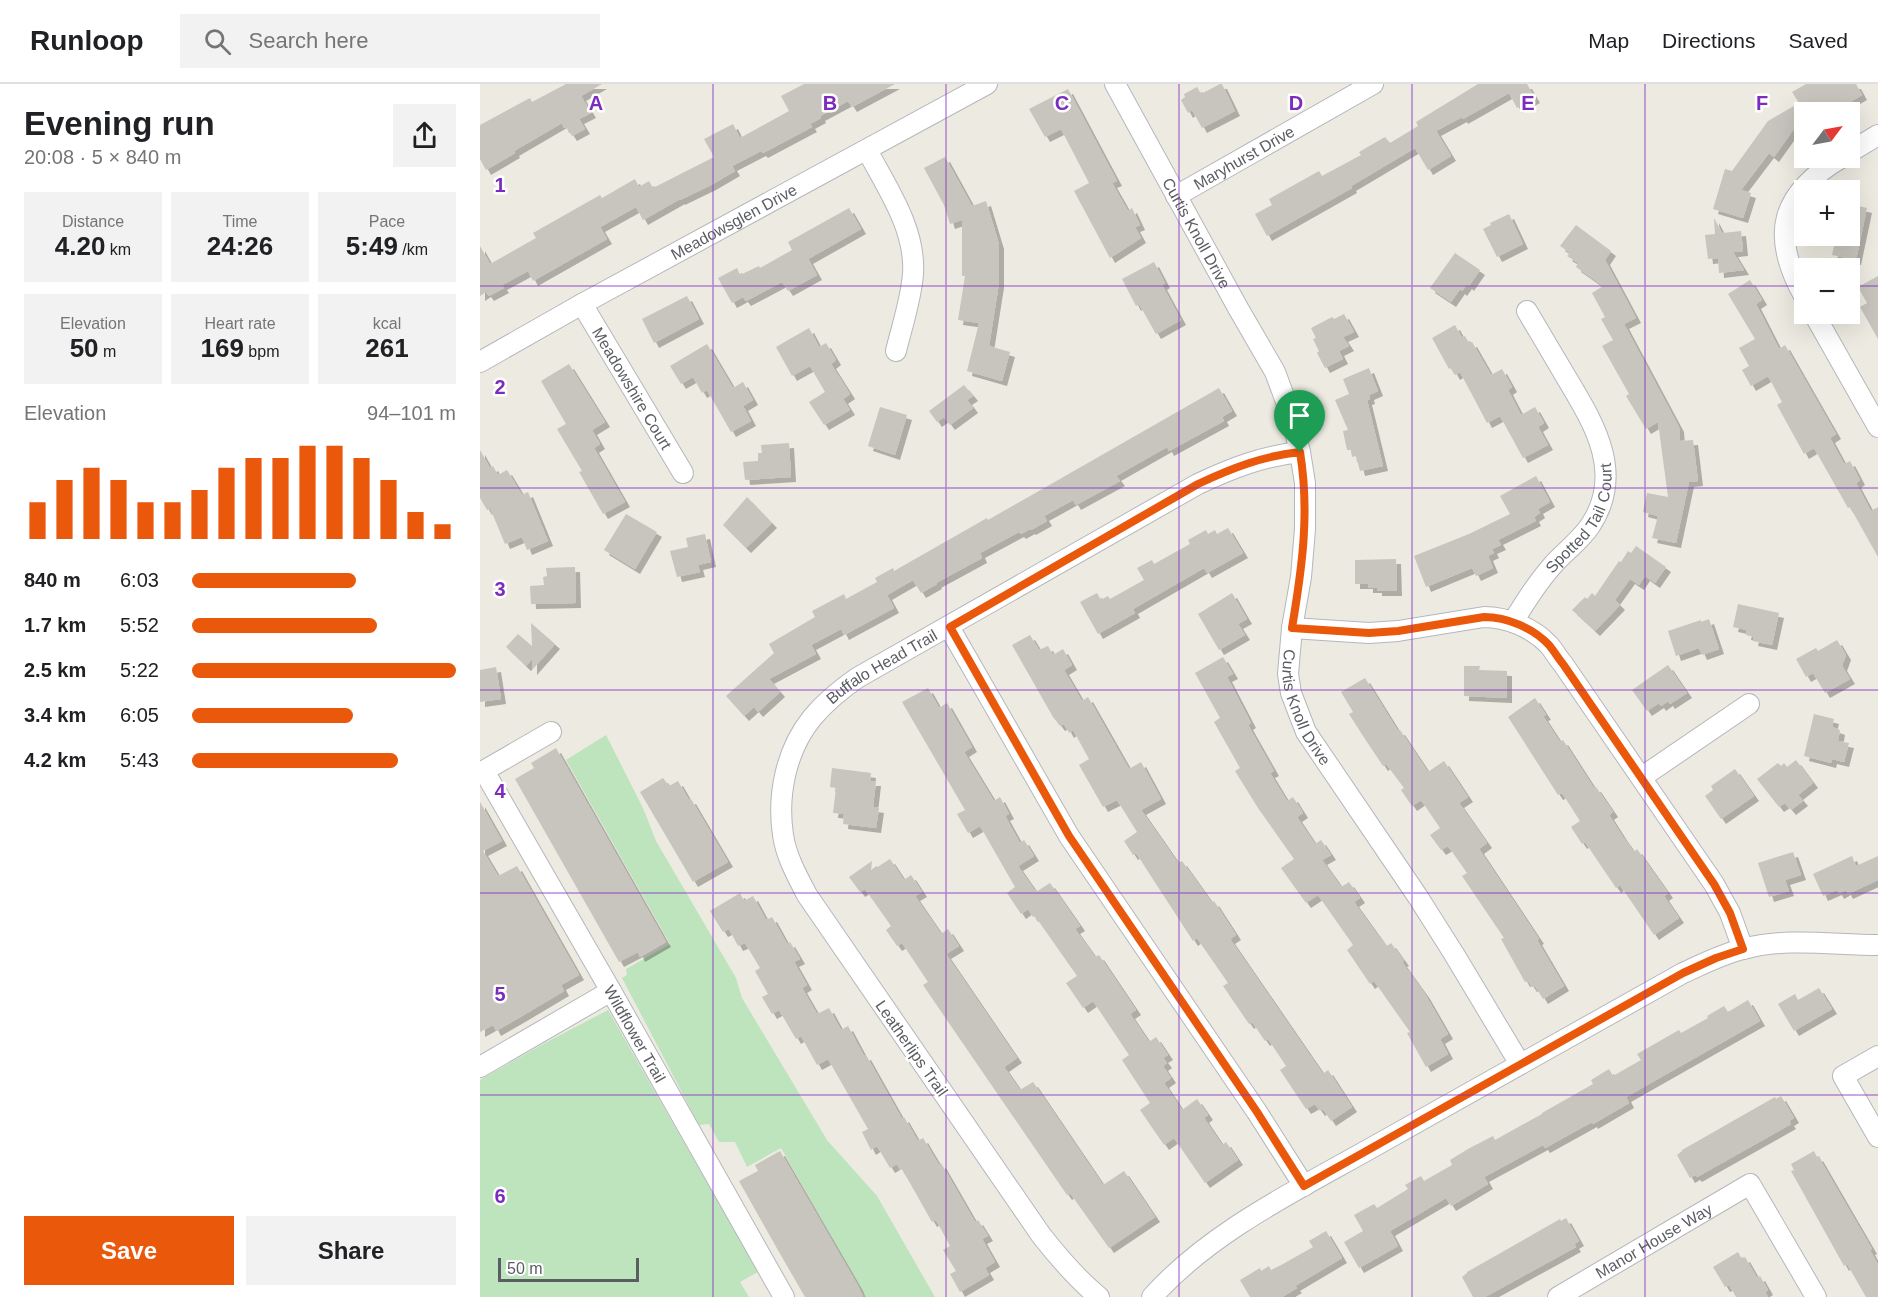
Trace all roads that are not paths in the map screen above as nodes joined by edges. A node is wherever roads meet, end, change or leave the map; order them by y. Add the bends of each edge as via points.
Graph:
1 (987, 84) edge
2 (1115, 84) edge
3 (1373, 84) edge
4 (1878, 135) edge
5 (1860, 146) edge
6 (867, 150) junction
7 (1826, 168) edge
8 (1176, 196) junction
9 (1794, 275) edge
10 (582, 304) junction
11 (1527, 311) dead end
12 (1820, 324) edge
13 (896, 351) dead end
14 (480, 362) edge
15 (1878, 427) edge
16 (1300, 452) junction
17 (682, 473) dead end
18 (1513, 622) junction
19 (950, 627) junction
20 (1292, 628) junction
21 (1749, 704) dead end
22 (551, 732) dead end
23 (482, 772) edge
24 (784, 774) joint
25 (1642, 777) junction
26 (1878, 945) edge
27 (1743, 949) junction
28 (611, 991) junction
29 (1878, 1056) edge
30 (1520, 1064) junction
31 (480, 1067) edge
32 (1878, 1137) edge
33 (1304, 1186) junction
34 (784, 1297) edge
35 (1099, 1297) edge
36 (1152, 1297) edge
37 (1558, 1297) edge
38 (1816, 1297) edge

1 - 6 street, Meadowsglen Drive
2 - 8 street, Curtis Knoll Drive
3 - 8 street, Maryhurst Drive
4 - 5 street
6 - 10 street, Meadowsglen Drive
6 - 13 street via 899,210 911,243 913,277
7 - 9 street via 1801,188 1785,222 1786,254
8 - 16 street, Curtis Knoll Drive via 1275,372
10 - 14 street, Meadowsglen Drive
10 - 17 street, Meadowshire Court
11 - 18 street, Spotted Tail Court via 1592,422 1605,464 1604,487 1591,525 1553,564
12 - 15 street
16 - 19 street, Buffalo Head Trail via 1240,465 1198,484
16 - 20 street, Curtis Knoll Drive via 1305,529
18 - 20 street via 1484,617 1369,633
18 - 25 street via 1549,645
19 - 24 street, Buffalo Head Trail via 856,678 832,696 811,719
19 - 33 street via 1069,836
20 - 30 street, Curtis Knoll Drive via 1288,674 1306,732 1418,897
21 - 25 street
22 - 23 street
23 - 28 street, Wildflower Trail
24 - 35 street, Leatherlips Trail via 783,837 792,867 807,895 1041,1235
25 - 27 street via 1714,884
26 - 27 street via 1800,942
27 - 30 street via 1683,973
28 - 31 street
28 - 34 street, Wildflower Trail
29 - 32 street via 1843,1076
30 - 33 street
33 - 36 street via 1208,1246 1170,1276
37 - 38 street, Manor House Way via 1750,1184

